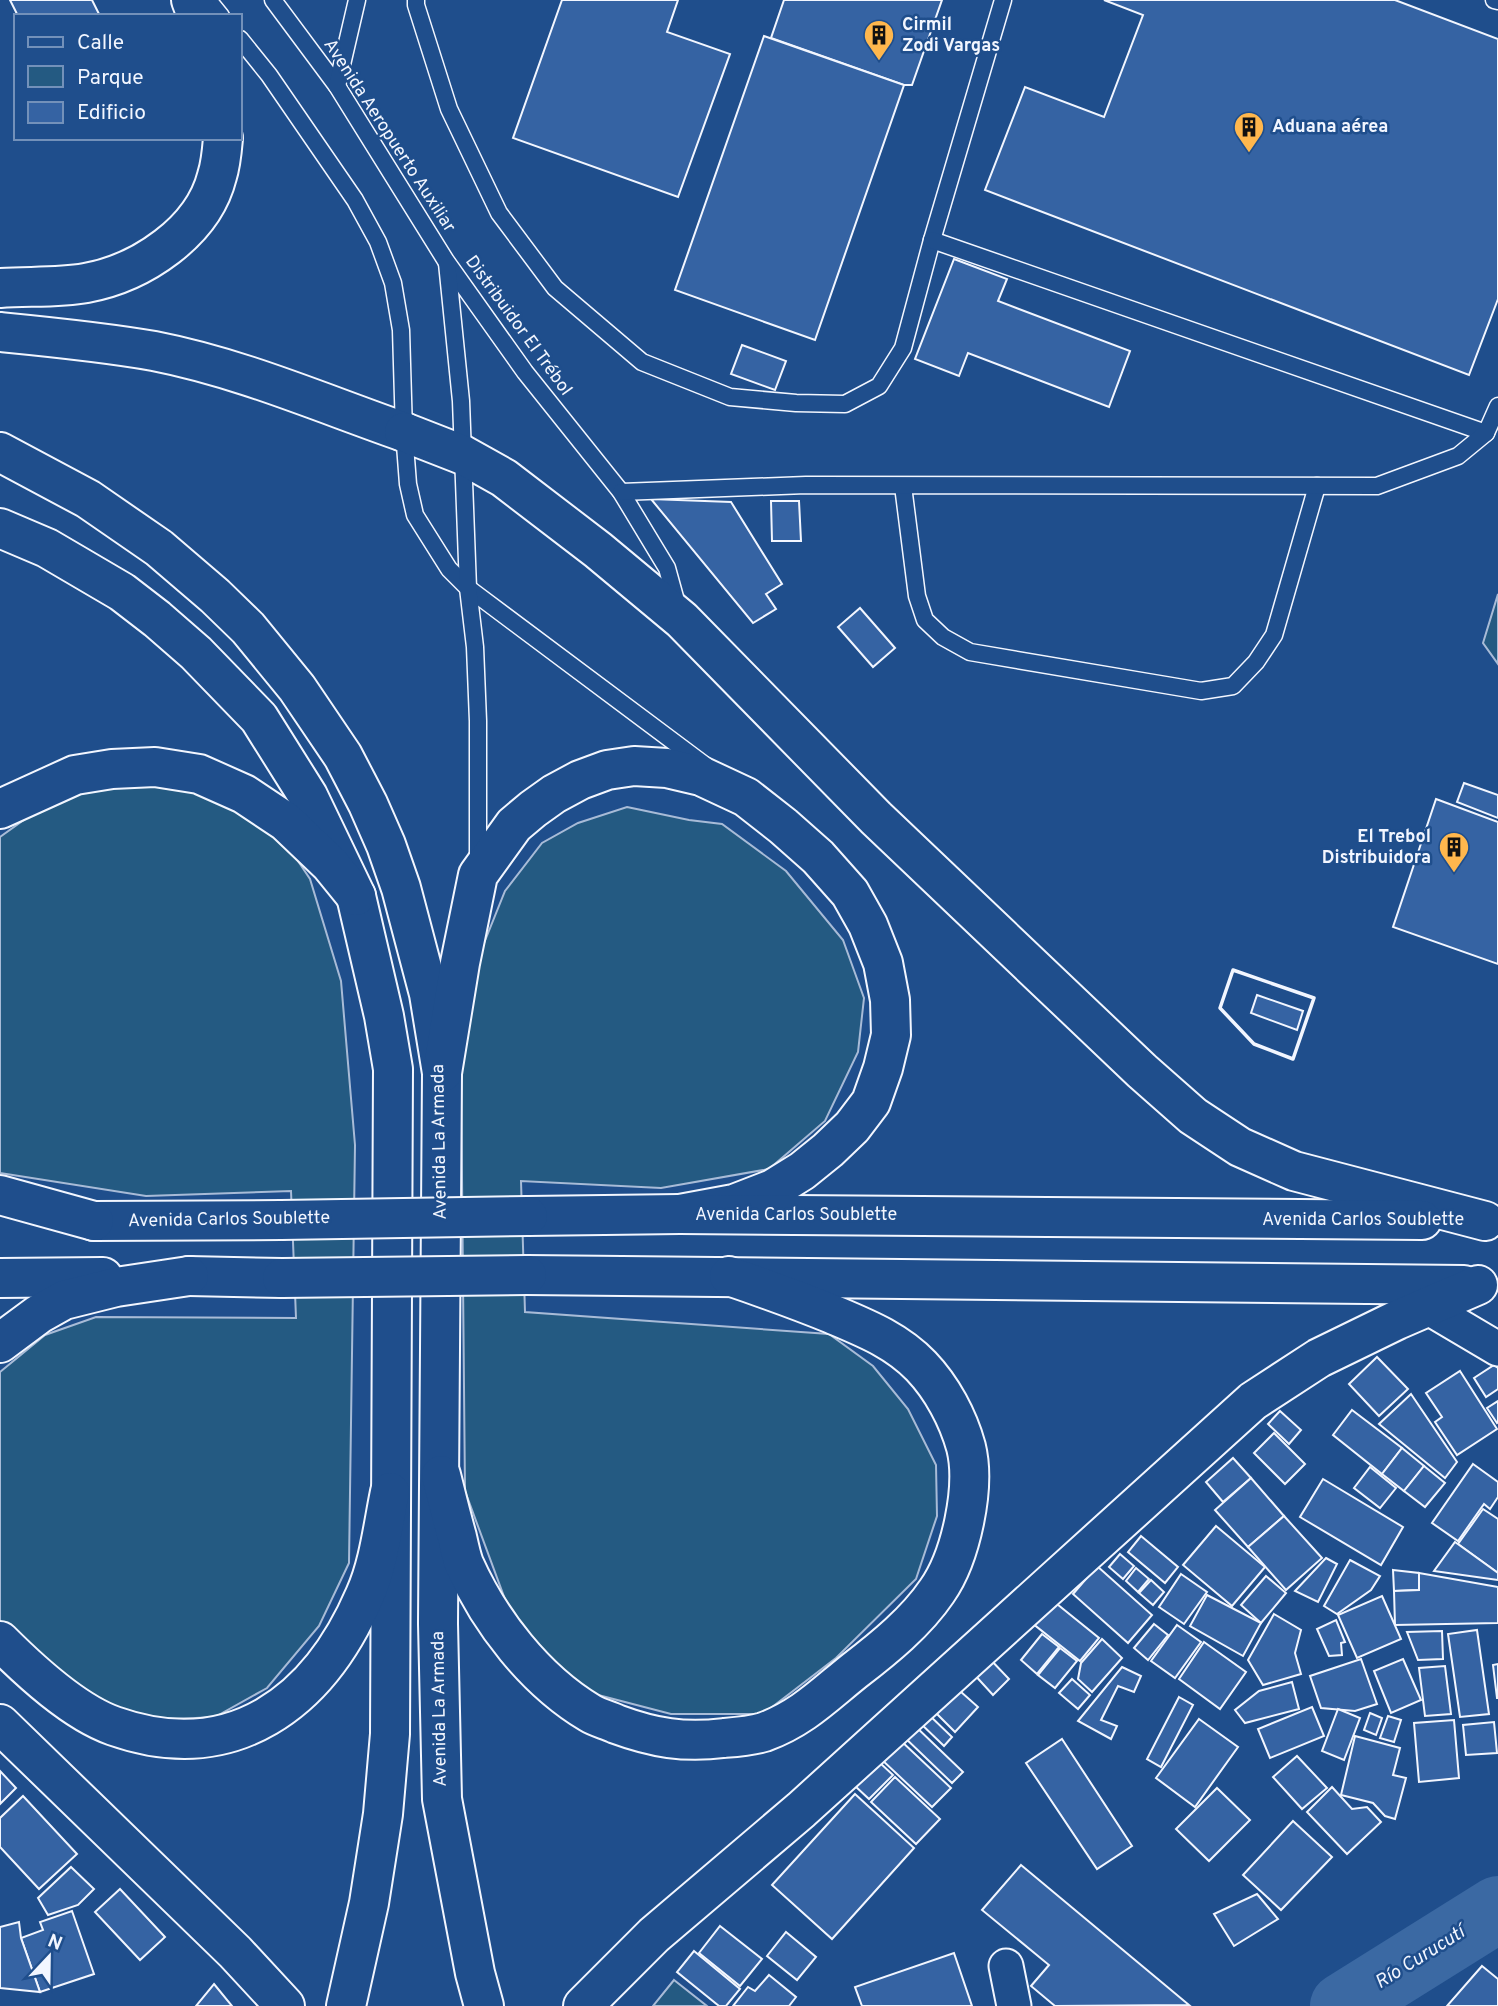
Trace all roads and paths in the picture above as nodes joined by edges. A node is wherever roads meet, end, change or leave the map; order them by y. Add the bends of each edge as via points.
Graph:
1 (208, 0) edge
2 (273, 0) edge
3 (357, 0) edge
4 (416, 0) edge
5 (1003, 0) edge
6 (219, 14) edge
7 (242, 41) edge
8 (337, 86) junction
9 (223, 140) edge
10 (932, 240) junction
11 (446, 261) junction
12 (0, 288) edge
13 (0, 332) edge
14 (1498, 405) edge
15 (404, 432) junction
16 (1486, 433) junction
17 (0, 452) edge
18 (463, 455) junction
19 (903, 486) junction
20 (1317, 486) junction
21 (621, 492) junction
22 (0, 528) edge
23 (468, 588) junction
24 (682, 620) junction
25 (746, 797) junction
26 (0, 809) edge
27 (478, 875) junction
28 (356, 896) junction
29 (442, 1073) junction
30 (0, 1195) edge
31 (680, 1214) junction
32 (0, 1221) edge
33 (94, 1221) junction
34 (1492, 1221) edge
35 (189, 1276) junction
36 (729, 1276) junction
37 (0, 1278) edge
38 (1488, 1285) edge
39 (1426, 1307) junction
40 (0, 1343) edge
41 (1498, 1349) edge
42 (441, 1475) junction
43 (390, 1492) junction
44 (0, 1641) edge
45 (0, 1724) edge
46 (1006, 1966) dead end
47 (285, 2006) edge
48 (346, 2006) edge
49 (484, 2006) edge
50 (583, 2006) edge
51 (1014, 2006) edge

1 - 6 lane
2 - 8 lane, Avenida Aeropuerto Auxiliar
3 - 8 lane
4 - 10 lane via 449,109 499,213 555,288 642,362 730,397 845,404 879,386 903,348
5 - 10 lane
7 - 15 lane via 355,200 378,242 393,283 401,330
8 - 11 lane, Avenida Aeropuerto Auxiliar
9 - 12 main road via 217,177 207,201 168,247 114,276 85,284
10 - 16 lane
11 - 18 lane, Distribuidor El Trébol
11 - 21 lane, Distribuidor El Trébol via 525,372
13 - 15 main road via 167,354 306,395
14 - 16 lane
15 - 18 main road
15 - 23 lane via 415,515 449,569
16 - 20 lane via 1458,456 1377,486
17 - 29 main road, Avenida La Armada via 88,499 159,548 248,628 297,688 343,756 386,845 429,994
18 - 23 lane, Distribuidor El Trébol
18 - 24 main road via 504,478
19 - 20 lane
19 - 20 lane via 917,596 925,620 943,637 970,652 1201,691 1233,686 1274,635
19 - 21 lane
21 - 24 lane, Distribuidor El Trébol via 667,568
22 - 28 main road via 47,548 122,592 227,683 259,718 301,785
23 - 25 lane
23 - 27 lane, Distribuidor El Trébol via 478,720
24 - 34 main road via 876,818 1193,1116 1240,1147 1294,1171
25 - 27 main road via 701,776 667,768 607,770 571,785 533,809 514,825
25 - 31 main road via 818,857 850,893 883,963 891,1035 871,1102 828,1150 773,1189 734,1204
26 - 28 main road via 75,775 155,767 199,774 244,794 286,822 330,863
27 - 29 main road
28 - 43 main road via 393,1069
29 - 42 main road, Avenida La Armada
30 - 33 main road
31 - 33 main road, Avenida Carlos Soublette, bridge
31 - 34 main road, Avenida Carlos Soublette
32 - 33 main road, Avenida Carlos Soublette
35 - 36 main road, bridge
35 - 37 main road
35 - 40 main road via 64,1300
36 - 38 main road
36 - 42 main road via 876,1332 900,1347 940,1391 966,1448 969,1475 962,1534 937,1591 883,1649 821,1700 761,1733 706,1740 667,1740 592,1714 534,1668 487,1607 463,1563
38 - 39 main road
39 - 41 street
39 - 50 main road via 1319,1358 1253,1401 654,1936
42 - 49 main road, Avenida La Armada via 442,1799
43 - 44 main road via 367,1593 350,1627 309,1685 258,1723 225,1735 189,1739 155,1737 112,1726 70,1703
43 - 48 main road via 390,1734 369,1903
45 - 47 main road
46 - 51 street

